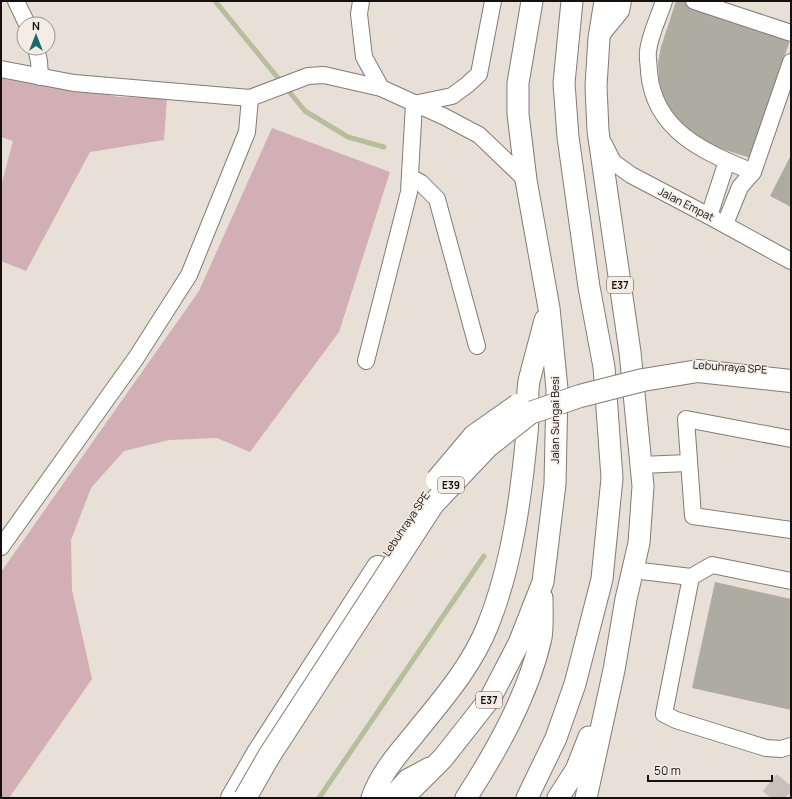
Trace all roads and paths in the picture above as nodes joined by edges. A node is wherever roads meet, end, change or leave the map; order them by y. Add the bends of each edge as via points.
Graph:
1 (16, 1) edge
2 (362, 1) edge
3 (493, 1) edge
4 (518, 1) edge
5 (532, 1) edge
6 (572, 1) edge
7 (604, 1) edge
8 (623, 1) edge
9 (664, 1) edge
10 (694, 1) edge
11 (23, 16) edge
12 (791, 33) edge
13 (599, 38) junction
14 (38, 56) edge
15 (791, 62) edge
16 (1, 69) edge
17 (40, 77) junction
18 (518, 83) junction
19 (381, 88) junction
20 (250, 98) junction
21 (414, 104) junction
22 (598, 131) junction
23 (727, 162) junction
24 (752, 172) junction
25 (410, 177) junction
26 (526, 180) junction
27 (709, 216) junction
28 (725, 224) junction
29 (791, 261) edge
30 (549, 308) junction
31 (477, 346) dead end
32 (366, 361) dead end
33 (791, 372) edge
34 (791, 382) edge
35 (791, 439) edge
36 (688, 463) junction
37 (641, 465) junction
38 (791, 530) edge
39 (1, 547) edge
40 (633, 570) junction
41 (691, 577) junction
42 (543, 582) junction
43 (791, 582) edge
44 (614, 670) junction
45 (791, 746) edge
46 (443, 758) junction
47 (232, 798) edge
48 (245, 798) edge
49 (372, 798) edge
50 (388, 798) edge
51 (403, 798) edge
52 (466, 798) edge
53 (527, 798) edge
54 (558, 798) edge
55 (586, 798) edge

1 - 11 street
2 - 19 street via 359,14 364,57
3 - 21 street via 478,74 467,86 452,96
4 - 18 main road
5 - 18 main road, Jalan Sungai Besi / E37
6 - 53 main road via 564,83 573,186 604,367 612,478 602,579 575,684 556,738
7 - 13 main road, E37
8 - 13 street via 621,11
9 - 23 street via 648,51 651,89 664,117 691,143
10 - 12 street
13 - 22 main road, E37 via 596,86
14 - 17 street
15 - 24 street
16 - 17 street
17 - 20 street via 74,83
18 - 26 main road, Jalan Sungai Besi / E37 via 518,114
19 - 20 street via 324,75 308,76
19 - 21 street
20 - 39 street via 247,132 189,275 136,358
21 - 25 street
21 - 26 street via 478,135
22 - 27 street, Jalan Empat via 613,162 630,175
22 - 37 main road, E37 via 630,352
23 - 24 street
23 - 27 street
24 - 28 street via 740,187
25 - 31 street via 437,200
25 - 32 street via 409,192
26 - 30 main road, Jalan Sungai Besi / E37
27 - 28 street, Jalan Empat
28 - 29 street, Jalan Empat
30 - 42 main road, Jalan Sungai Besi / E37 via 557,389 555,484
30 - 49 main road via 529,383 529,416 522,477 502,583 488,626 458,680 388,767
33 - 47 highway, Lebuhraya SPE / E39, bridge via 701,363 644,367 522,402 474,436 422,499 258,753
34 - 48 highway, Lebuhraya SPE / E39, bridge via 698,372 643,380 580,396 530,413 488,446 433,504 269,756
35 - 36 street via 686,419
36 - 37 street
36 - 38 street via 693,516
37 - 40 main road, E37 via 643,486 639,543
40 - 41 street
40 - 44 main road, E37
41 - 43 street via 712,565
41 - 45 street via 664,714 766,748 781,749
42 - 46 main road, Jalan Sungai Besi / E37 via 519,643 491,697
42 - 52 main road via 541,637 527,682 500,741
44 - 54 main road, E37 via 576,770
44 - 55 main road
46 - 50 street via 406,778
46 - 51 main road, Jalan Sungai Besi / E37

